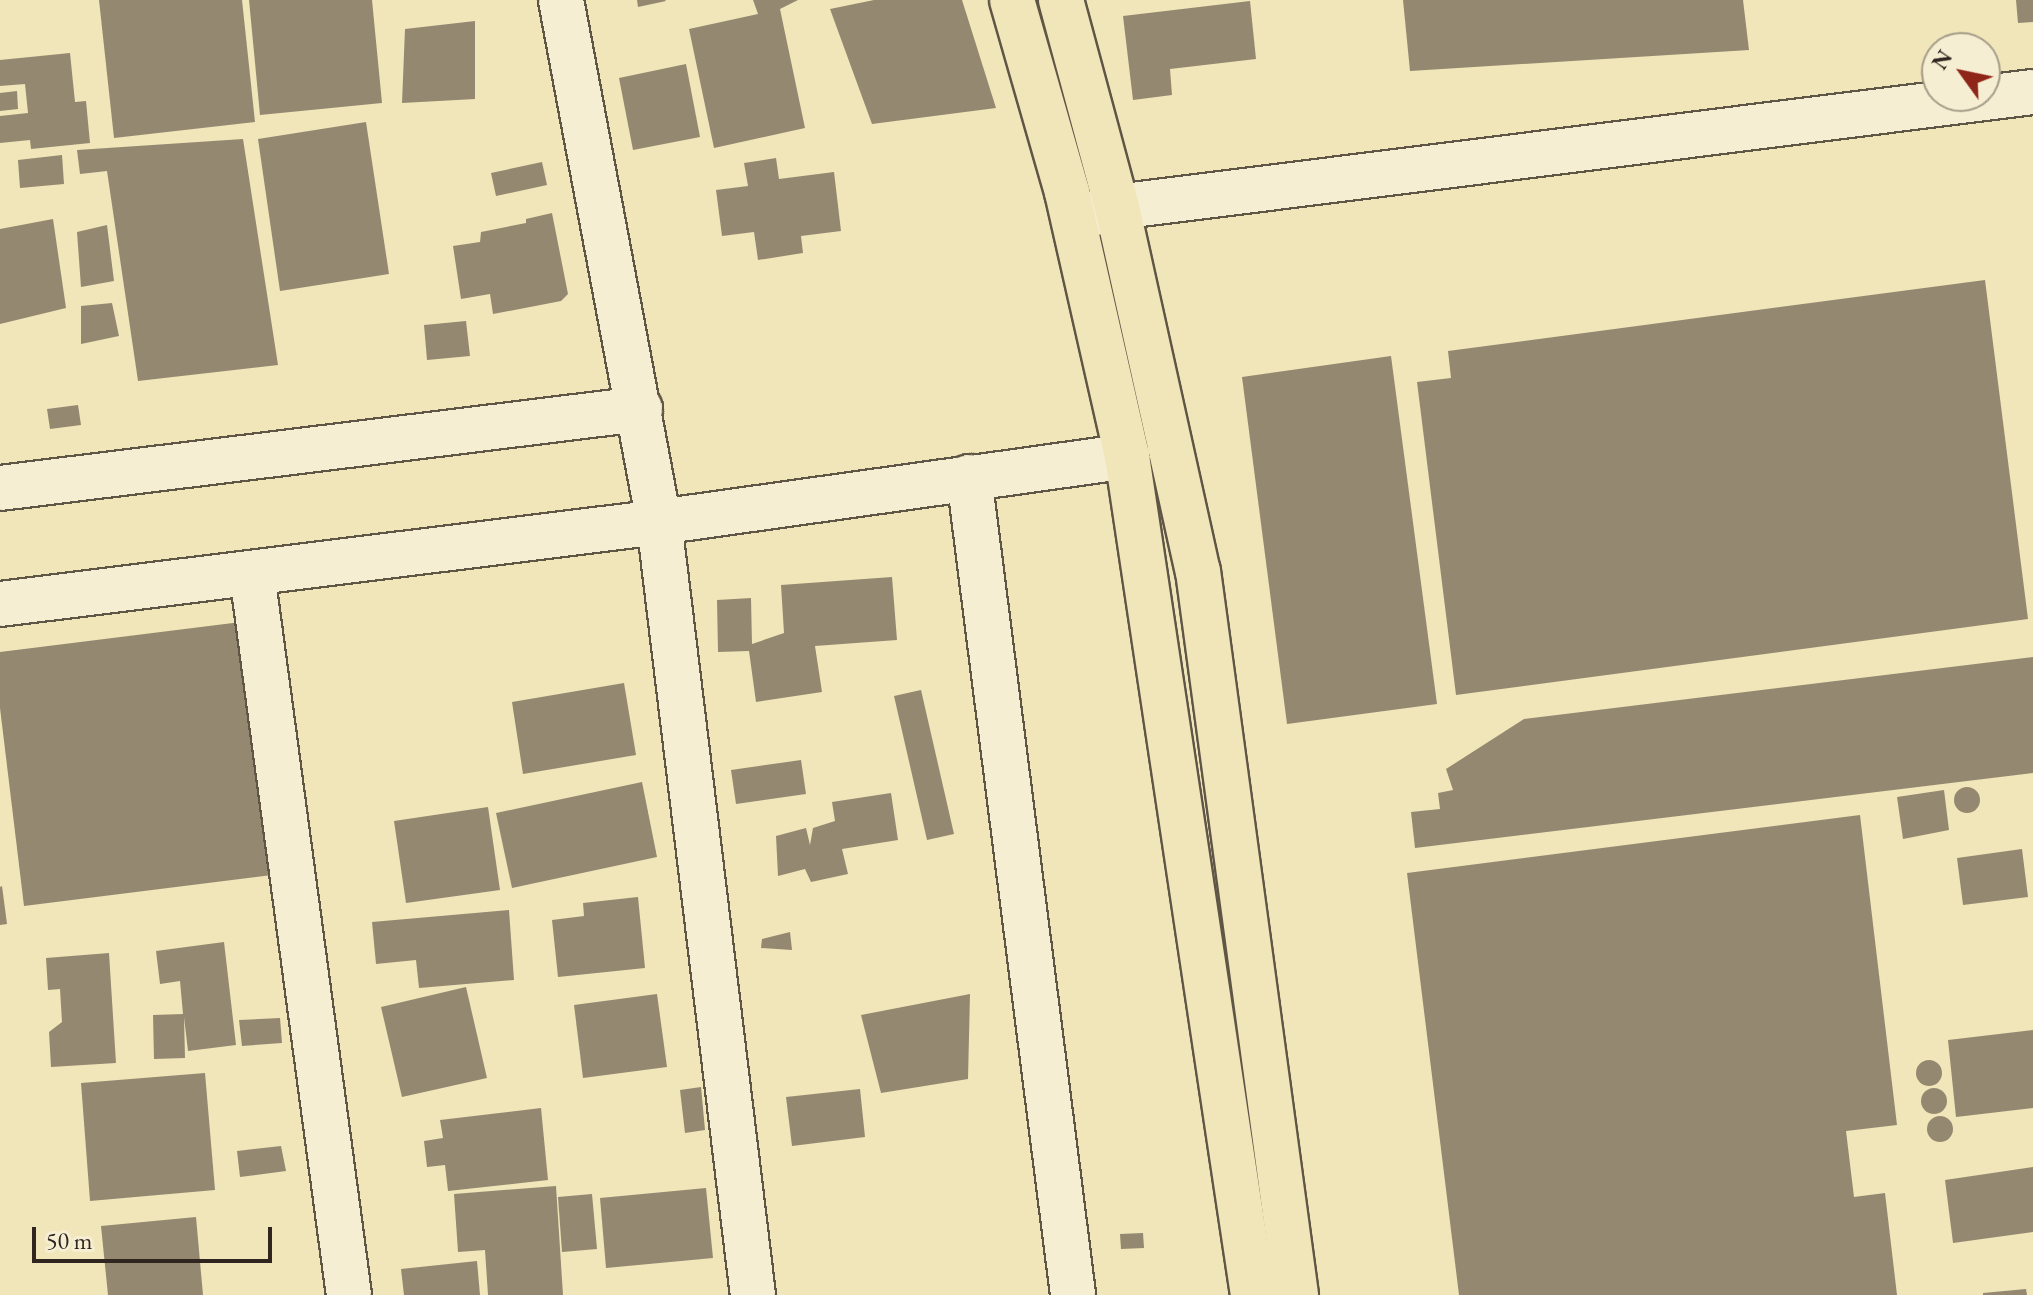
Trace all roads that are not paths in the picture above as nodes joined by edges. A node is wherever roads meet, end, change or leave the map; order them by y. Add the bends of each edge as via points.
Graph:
1 (561, 0) edge
2 (1012, 0) edge
3 (1061, 0) edge
4 (2033, 92) edge
5 (1117, 207) junction
6 (1073, 219) junction
7 (640, 409) junction
8 (1127, 456) junction
9 (969, 477) junction
10 (0, 488) edge
11 (659, 522) junction
12 (252, 574) junction
13 (0, 604) edge
14 (349, 1295) edge
15 (753, 1295) edge
16 (1073, 1295) edge
17 (1253, 1295) edge
18 (1296, 1295) edge

1 - 7 street
2 - 6 main road
3 - 5 main road
4 - 5 street
5 - 6 street
5 - 18 main road via 1198,571
6 - 8 main road
7 - 10 street
7 - 11 street
8 - 9 street
8 - 17 main road
9 - 11 street
9 - 16 street
11 - 12 street
11 - 15 street
12 - 13 street
12 - 14 street

